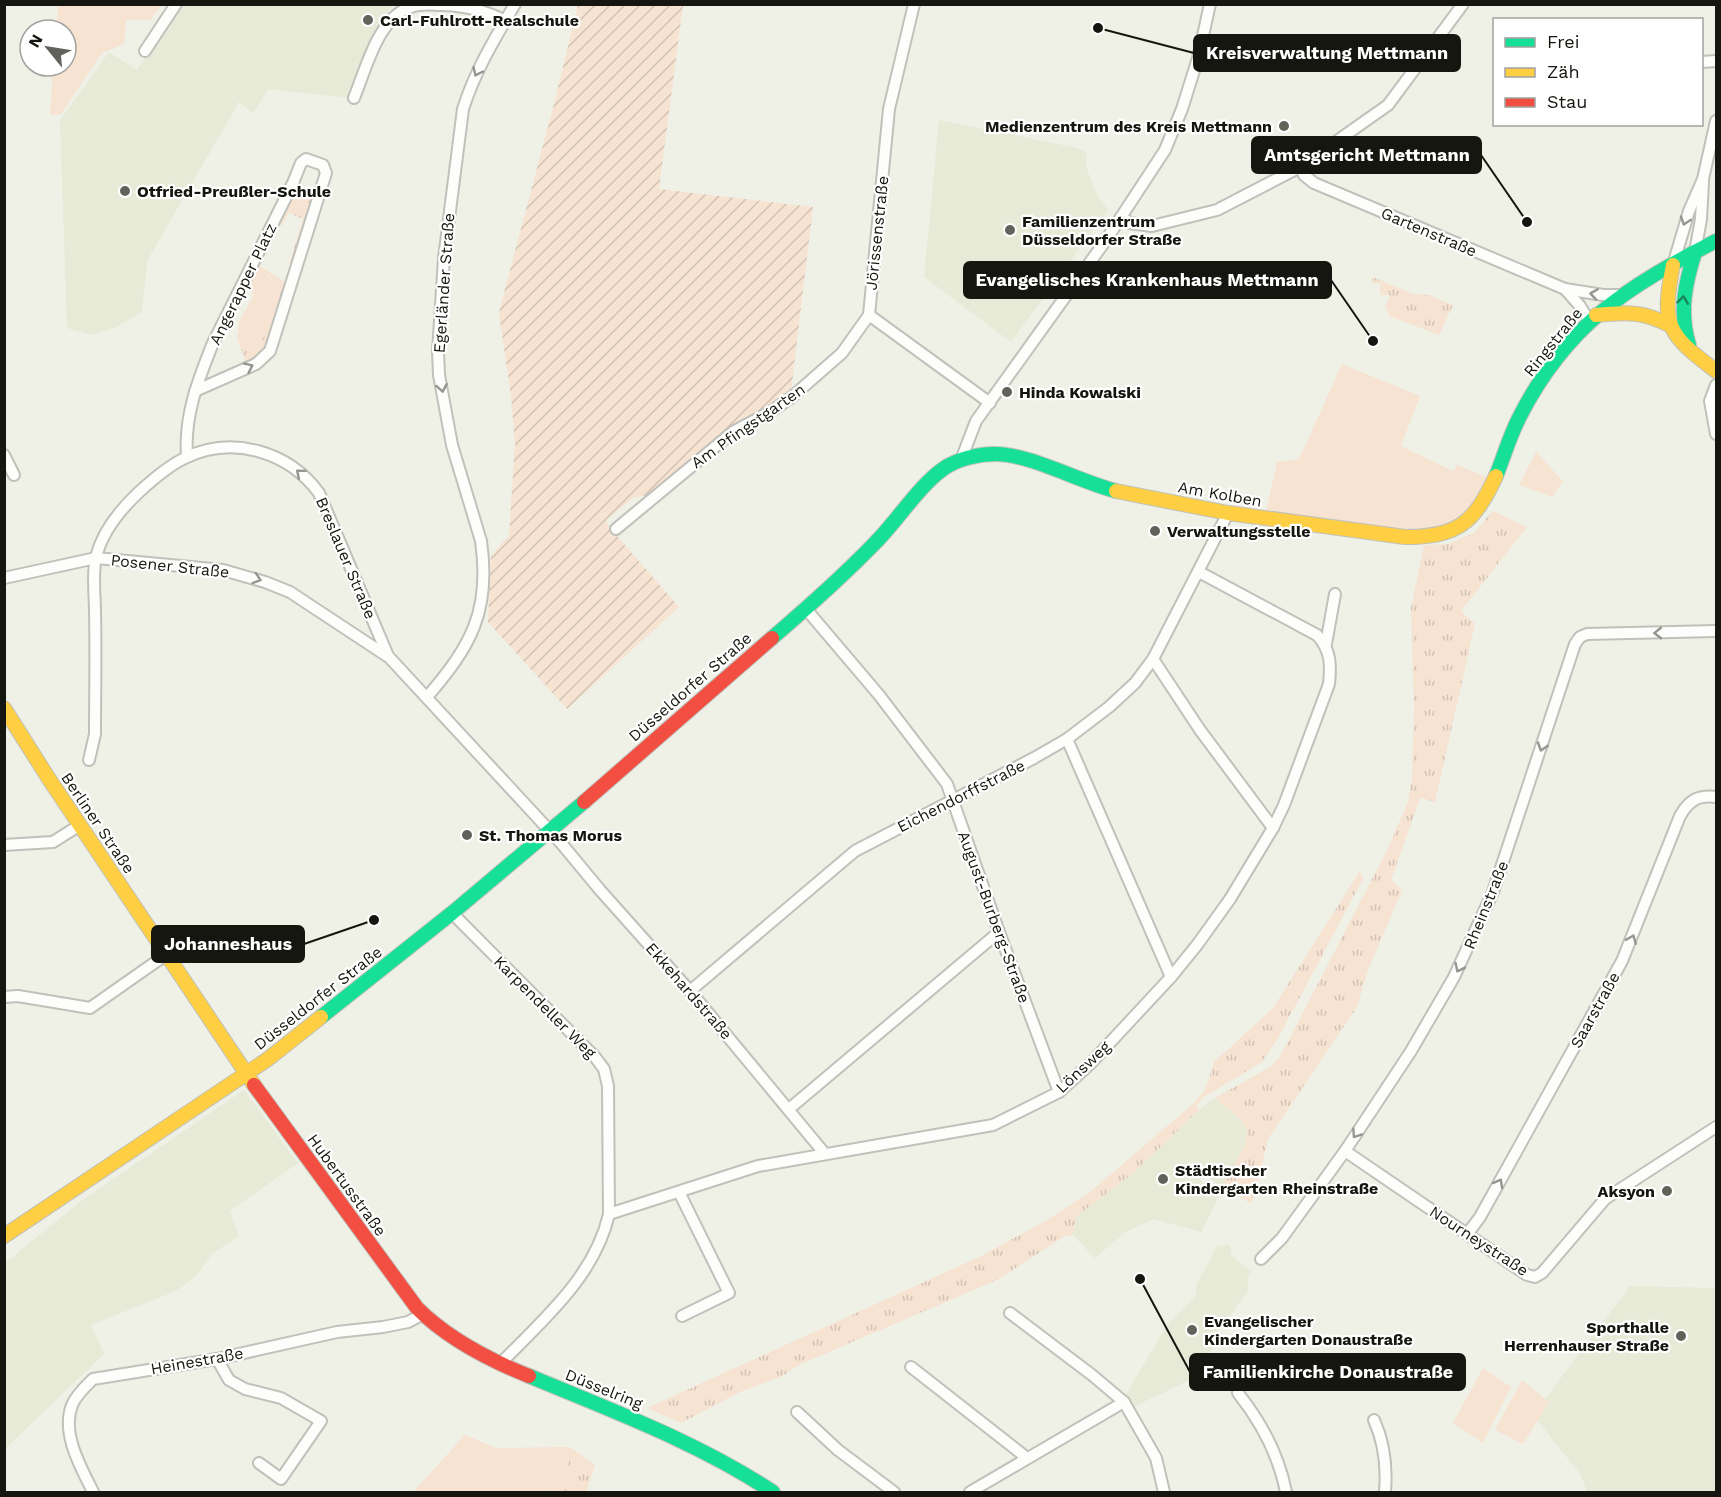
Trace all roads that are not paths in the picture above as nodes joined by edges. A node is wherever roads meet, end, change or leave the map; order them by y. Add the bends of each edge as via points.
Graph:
1 (176, 4) edge
2 (515, 4) edge
3 (914, 4) edge
4 (1210, 4) edge
5 (1463, 4) edge
6 (505, 21) junction
7 (145, 51) dead end
8 (354, 98) dead end
9 (1716, 121) edge
10 (1300, 167) junction
11 (1703, 178) junction
12 (1121, 217) junction
13 (1716, 241) edge
14 (1695, 252) junction
15 (1673, 265) junction
16 (1565, 289) junction
17 (1623, 294) junction
18 (869, 315) junction
19 (1592, 318) junction
20 (1671, 327) junction
21 (1690, 348) junction
22 (1716, 371) edge
23 (1716, 385) edge
24 (195, 391) junction
25 (990, 403) junction
26 (1716, 434) edge
27 (4, 455) edge
28 (187, 456) junction
29 (961, 460) junction
30 (14, 475) dead end
31 (1228, 513) junction
32 (1473, 516) joint
33 (616, 529) dead end
34 (96, 558) junction
35 (1199, 573) junction
36 (4, 578) edge
37 (1335, 594) dead end
38 (806, 609) junction
39 (1716, 631) edge
40 (1326, 644) junction
41 (388, 656) junction
42 (1153, 659) junction
43 (427, 697) junction
44 (4, 708) edge
45 (1067, 739) junction
46 (89, 760) dead end
47 (1716, 797) edge
48 (953, 801) junction
49 (80, 825) junction
50 (1273, 828) junction
51 (550, 830) junction
52 (4, 845) edge
53 (452, 913) junction
54 (999, 932) junction
55 (167, 954) junction
56 (1171, 977) junction
57 (690, 991) junction
58 (4, 997) edge
59 (246, 1074) junction
60 (1059, 1092) junction
61 (789, 1109) junction
62 (1716, 1127) edge
63 (1345, 1151) junction
64 (825, 1154) junction
65 (679, 1192) junction
66 (609, 1214) junction
67 (1468, 1233) junction
68 (4, 1236) edge
69 (1261, 1259) dead end
70 (1010, 1313) dead end
71 (423, 1314) junction
72 (682, 1316) dead end
73 (217, 1359) junction
74 (500, 1364) junction
75 (911, 1367) dead end
76 (1238, 1393) dead end
77 (1124, 1402) junction
78 (797, 1412) dead end
79 (1374, 1420) dead end
80 (1027, 1458) junction
81 (259, 1463) dead end
82 (93, 1492) edge
83 (774, 1492) edge
84 (894, 1492) edge
85 (970, 1492) edge
86 (1164, 1492) edge
87 (1286, 1492) edge
88 (1385, 1492) edge

1 - 7 street
2 - 6 street, Egerländer Straße
3 - 18 street, Jörissenstraße via 889,109
4 - 12 street via 1198,58 1170,138
5 - 10 street via 1388,105
6 - 8 street via 462,6 420,4 404,9 381,34
6 -> 43 street, Egerländer Straße via 477,70 463,109 439,321 439,375 452,446 481,541 483,586 476,624 459,659
9 - 11 street
10 - 12 street via 1217,210 1152,226
10 - 16 street, Gartenstraße via 1314,183
11 - 14 street
11 -> 15 street
12 - 25 street
13 - 14 street, Ringstraße
14 - 15 street, Ringstraße
21 -> 14 street via 1682,323 1682,304
15 - 17 street, Ringstraße
15 - 20 street via 1667,298
17 -> 16 street, Gartenstraße
16 - 19 street, Gartenstraße
17 - 19 street, Ringstraße
18 - 25 street, Jörissenstraße
18 - 33 street, Am Pfingstgarten via 842,353 793,396 733,432
19 - 20 street via 1639,312
19 - 32 street, Ringstraße via 1533,392
20 - 21 street
21 - 22 street
23 - 26 street via 1710,401
24 -> 24 street, Angerapper Platz via 259,362 270,351 326,173 322,165 306,159 301,163 213,343
24 - 28 street, Angerapper Platz via 187,428
25 - 29 street via 970,434
27 - 30 street
28 - 34 street, Breslauer Straße via 150,482 121,511
41 -> 28 street, Breslauer Straße via 319,493 307,478 277,456 255,449 217,449
29 - 31 street, Am Kolben via 995,454 1017,457 1110,489
29 - 38 street, Düsseldorfer Straße via 929,482 876,542
31 - 32 street, Am Kolben via 1418,537 1458,529
31 - 35 street
34 - 36 street, Posener Straße
34 -> 41 street, Posener Straße via 214,568 265,582 300,598
34 - 46 street, Breslauer Straße via 95,734
35 - 40 street via 1309,630
35 - 42 street, Eichendorffstraße
37 - 40 street, Lönsweg
38 - 48 street, August-Burberg-Straße via 879,695 947,784
38 - 51 street, Düsseldorfer Straße
39 -> 63 street, Rheinstraße via 1587,634 1575,644 1487,907 1425,1029
40 - 50 street, Lönsweg via 1329,684
41 - 43 street, Breslauer Straße
42 - 45 street, Eichendorffstraße via 1135,683
42 - 50 street
43 - 51 street, Breslauer Straße
44 - 49 street, Berliner Straße
45 - 48 street, Eichendorffstraße
45 - 56 street
67 -> 47 street, Saarstraße via 1622,961 1680,816 1693,800
48 - 54 street, August-Burberg-Straße
48 - 57 street, Eichendorffstraße via 850,854
49 - 52 street via 53,842
49 - 55 street, Berliner Straße
50 - 56 street, Lönsweg via 1230,899
51 - 53 street, Düsseldorfer Straße
51 - 57 street, Ekkehardstraße
53 - 59 street, Düsseldorfer Straße
53 - 66 street, Karpendeller Weg via 602,1065 608,1086
54 - 60 street, August-Burberg-Straße
54 - 61 street
55 - 58 street via 90,1008
55 - 59 street, Berliner Straße
56 - 60 street, Lönsweg via 1091,1064
57 - 61 street, Ekkehardstraße
59 - 68 street, Düsseldorfer Straße
59 - 71 street, Hubertusstraße
60 - 64 street, Lönsweg via 993,1125
61 - 64 street, Ekkehardstraße
62 - 67 street, Nourneystraße via 1605,1199 1535,1277
63 - 67 street, Nourneystraße
63 - 69 street, Rheinstraße via 1282,1238
64 - 65 street, Lönsweg via 758,1166
65 - 66 street, Lönsweg
65 - 72 street via 729,1293
66 - 74 street, Karpendeller Weg via 605,1232 575,1283
70 - 77 street
71 - 73 street, Heinestraße via 400,1324 337,1332
71 - 74 street, Düsselring via 469,1348
73 - 81 street via 229,1380 245,1389 281,1398 321,1421 281,1479
73 - 82 street, Heinestraße via 93,1379 84,1388 72,1406 69,1428
74 - 83 street, Düsselring via 723,1459
75 - 80 street
76 - 87 street via 1267,1437
77 - 80 street
77 - 86 street via 1156,1458
78 - 84 street via 838,1450
79 - 88 street via 1382,1438
80 - 85 street

